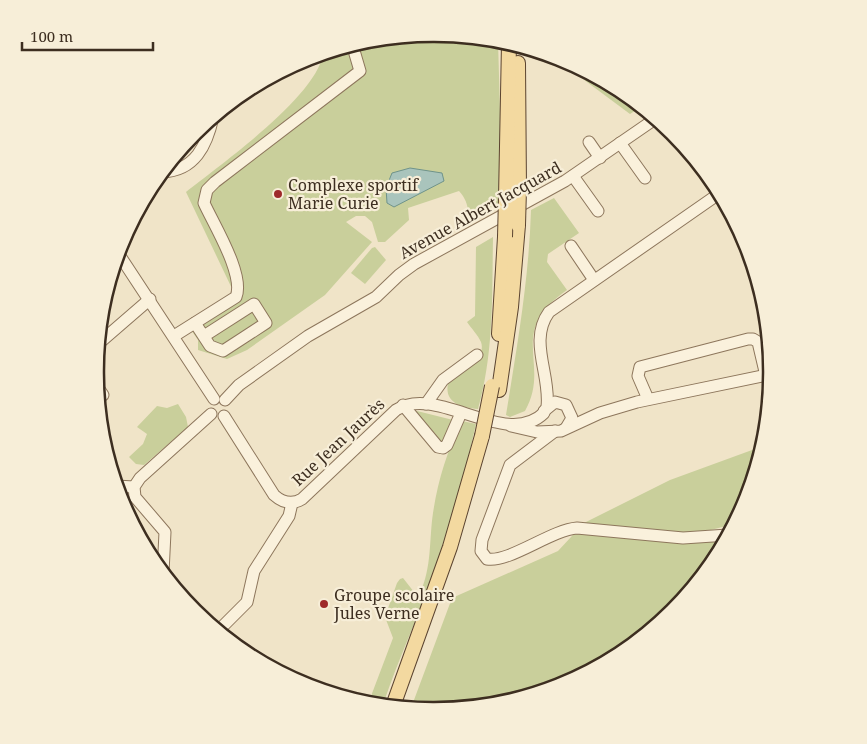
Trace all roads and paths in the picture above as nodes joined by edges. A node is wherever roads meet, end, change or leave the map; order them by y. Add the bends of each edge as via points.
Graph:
1 (509, 52) edge
2 (355, 54) dead end
3 (518, 54) edge
4 (649, 122) edge
5 (208, 132) edge
6 (589, 142) dead end
7 (620, 143) junction
8 (600, 158) junction
9 (171, 172) edge
10 (573, 176) junction
11 (645, 178) dead end
12 (713, 198) edge
13 (598, 211) dead end
14 (571, 246) dead end
15 (123, 260) edge
16 (594, 280) junction
17 (150, 299) junction
18 (195, 323) junction
19 (174, 336) junction
20 (204, 336) junction
21 (106, 337) edge
22 (477, 355) dead end
23 (762, 355) edge
24 (546, 372) junction
25 (763, 376) edge
26 (496, 388) junction
27 (220, 399) junction
28 (648, 399) junction
29 (426, 404) junction
30 (403, 405) junction
31 (566, 405) junction
32 (545, 410) junction
33 (600, 412) junction
34 (461, 413) junction
35 (211, 414) junction
36 (224, 416) junction
37 (500, 422) junction
38 (558, 430) junction
39 (486, 437) junction
40 (124, 486) edge
41 (134, 487) junction
42 (292, 502) junction
43 (301, 512) dead end
44 (720, 536) edge
45 (164, 560) edge
46 (223, 626) edge
47 (395, 699) edge
48 (403, 700) edge

1 - 26 main road, bridge via 505,237
2 - 18 street via 360,71 207,190 204,203 237,274 239,289 236,297
3 - 26 main road, bridge via 518,225 512,307
4 - 7 street, Avenue Albert Jacquard
5 - 9 street via 202,151 188,165
6 - 8 street
7 - 8 street, Avenue Albert Jacquard
7 - 11 street
8 - 10 street, Avenue Albert Jacquard
10 - 13 street
10 - 27 street, Avenue Albert Jacquard via 414,264 376,297 308,336
12 - 16 street
14 - 16 street
15 - 17 street
16 - 24 street via 546,315 540,346
17 - 19 street
17 - 21 street
18 - 19 street
18 - 20 street
19 - 27 street
20 - 20 street via 210,346 222,351 266,323 254,304
22 - 29 street via 443,380
23 - 28 street via 758,342 748,338 640,367 638,376
24 - 31 street
24 - 32 street via 548,392
25 - 28 street
26 - 39 main road, bridge
27 - 35 street via 209,406
27 - 36 street via 229,409
28 - 33 street
29 - 30 street, Rue Jean Jaurès
29 - 34 street, Rue Jean Jaurès
30 - 34 street via 438,448 447,445
30 - 42 street, Rue Jean Jaurès via 302,499
31 - 32 street via 553,403
31 - 33 street via 584,413
31 - 38 street via 572,418
32 - 37 street via 538,418 525,422
32 - 38 street via 544,423
33 - 38 street
34 - 37 street, Rue Jean Jaurès
35 - 36 street via 218,418
35 - 41 street
36 - 42 street via 274,495 282,501
37 - 38 street via 529,430
38 - 44 street via 510,465 482,540 481,551 487,559 500,558 562,531 577,528 683,538
39 - 47 main road via 446,561
39 - 48 main road via 460,543
40 - 41 street
41 - 45 street via 135,497 165,532
42 - 43 street
42 - 46 street, Rue Jean Jaurès via 289,516 254,571 247,602

